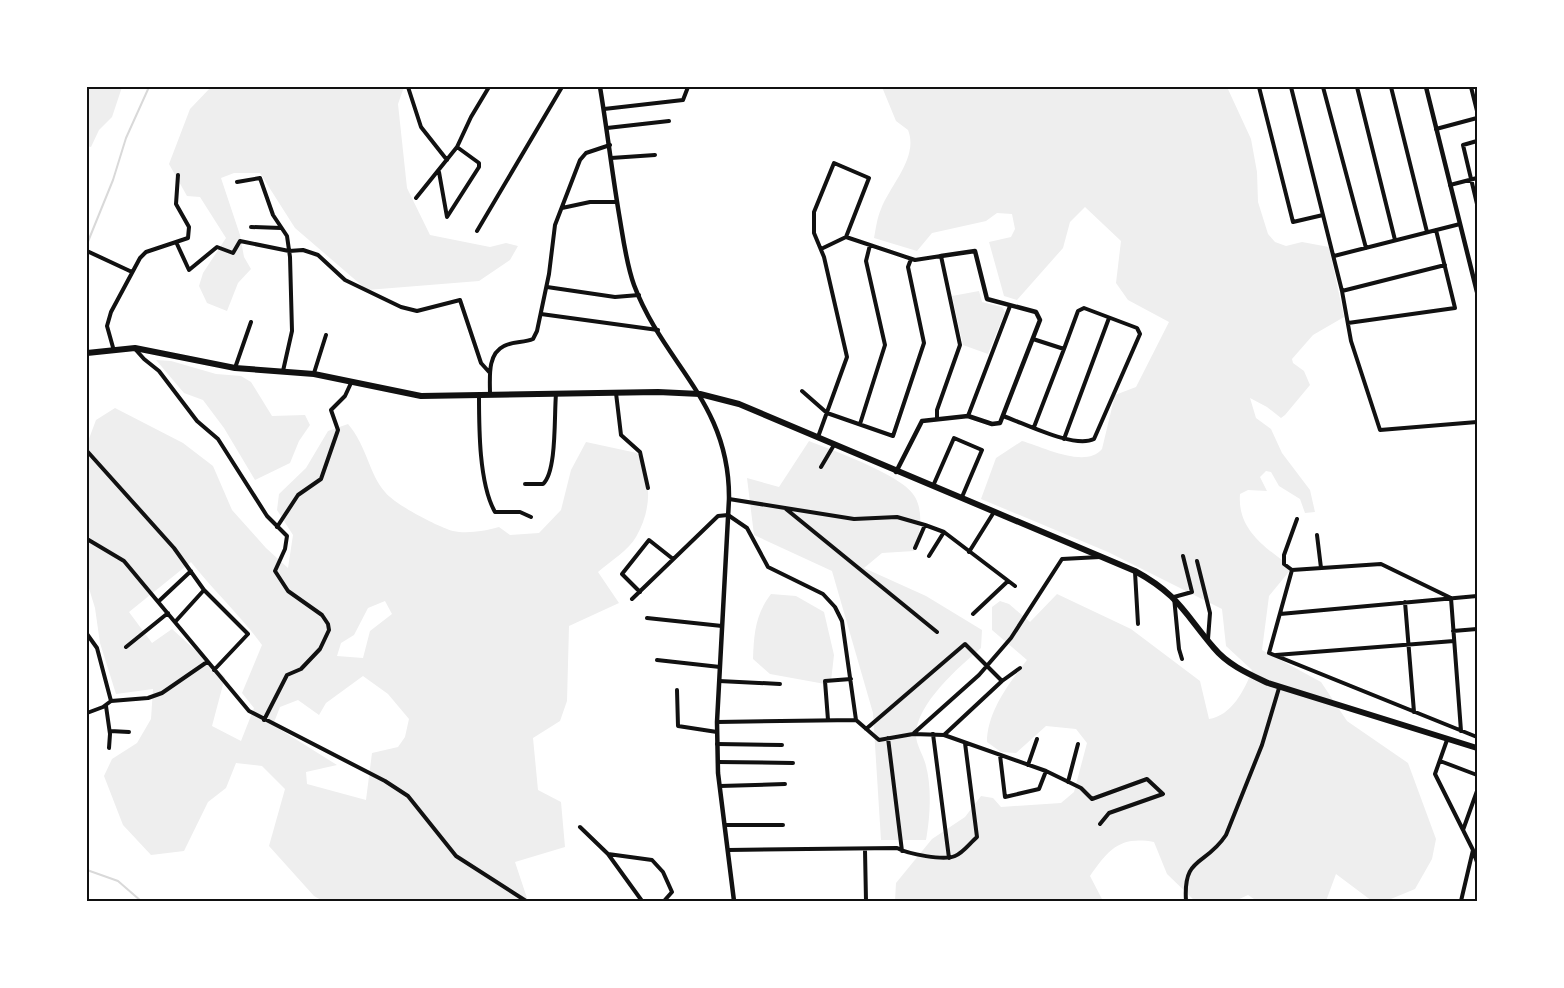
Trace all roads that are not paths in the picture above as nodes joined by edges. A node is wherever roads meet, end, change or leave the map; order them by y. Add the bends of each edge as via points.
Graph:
1 (408, 87) edge
2 (489, 87) edge
3 (562, 87) edge
4 (600, 87) edge
5 (688, 87) edge
6 (1259, 87) edge
7 (1291, 87) edge
8 (1323, 87) edge
9 (1357, 87) edge
10 (1391, 87) edge
11 (1426, 87) edge
12 (1471, 87) edge
13 (603, 109) junction
14 (1477, 111) edge
15 (1477, 118) edge
16 (669, 121) dead end
17 (607, 128) junction
18 (1436, 129) junction
19 (1477, 141) edge
20 (609, 145) junction
21 (457, 147) junction
22 (655, 155) dead end
23 (611, 158) junction
24 (447, 160) junction
25 (439, 172) junction
26 (178, 175) dead end
27 (1477, 178) edge
28 (1471, 179) junction
29 (237, 182) dead end
30 (1450, 185) junction
31 (416, 198) dead end
32 (617, 202) junction
33 (1477, 204) edge
34 (562, 208) junction
35 (1324, 215) junction
36 (1460, 224) junction
37 (251, 227) dead end
38 (282, 228) junction
39 (1436, 230) junction
40 (477, 231) dead end
41 (1427, 232) junction
42 (846, 237) junction
43 (1395, 240) junction
44 (177, 244) junction
45 (870, 245) junction
46 (1366, 248) junction
47 (821, 249) junction
48 (88, 251) edge
49 (288, 251) junction
50 (941, 256) junction
51 (1334, 256) junction
52 (911, 259) junction
53 (1445, 265) junction
54 (132, 272) junction
55 (1476, 280) edge
56 (547, 287) junction
57 (1342, 291) junction
58 (1477, 292) edge
59 (639, 295) junction
60 (1010, 306) junction
61 (541, 314) junction
62 (1109, 318) junction
63 (251, 322) dead end
64 (1348, 323) junction
65 (659, 330) junction
66 (326, 335) dead end
67 (1033, 339) junction
68 (135, 348) junction
69 (1064, 350) junction
70 (114, 351) junction
71 (87, 353) edge
72 (235, 368) junction
73 (283, 372) junction
74 (490, 373) junction
75 (314, 374) junction
76 (351, 383) junction
77 (802, 392) dead end
78 (616, 393) junction
79 (479, 394) junction
80 (490, 394) junction
81 (556, 394) junction
82 (700, 394) junction
83 (827, 413) junction
84 (968, 416) junction
85 (1003, 416) junction
86 (937, 419) junction
87 (1477, 422) edge
88 (860, 424) junction
89 (1034, 427) junction
90 (818, 438) junction
91 (1064, 439) junction
92 (834, 445) junction
93 (87, 451) edge
94 (821, 467) dead end
95 (896, 471) junction
96 (525, 484) dead end
97 (933, 486) junction
98 (648, 488) dead end
99 (962, 498) junction
100 (729, 499) junction
101 (785, 508) junction
102 (994, 512) junction
103 (728, 514) junction
104 (531, 517) dead end
105 (1297, 519) dead end
106 (925, 525) junction
107 (277, 527) junction
108 (944, 532) junction
109 (1317, 535) dead end
110 (87, 539) edge
111 (915, 548) dead end
112 (969, 552) junction
113 (929, 556) dead end
114 (1183, 556) dead end
115 (1103, 557) junction
116 (673, 559) junction
117 (1197, 561) dead end
118 (1321, 568) junction
119 (1292, 570) junction
120 (191, 571) junction
121 (1135, 572) junction
122 (1008, 581) junction
123 (1015, 586) dead end
124 (204, 590) junction
125 (640, 592) junction
126 (1477, 596) edge
127 (1174, 597) junction
128 (1451, 598) junction
129 (632, 599) dead end
130 (159, 601) junction
131 (1405, 602) junction
132 (168, 613) junction
133 (973, 614) dead end
134 (1280, 614) junction
135 (647, 618) dead end
136 (175, 622) junction
137 (1138, 624) dead end
138 (722, 626) junction
139 (1477, 629) edge
140 (1453, 631) junction
141 (937, 632) dead end
142 (87, 634) edge
143 (1208, 639) junction
144 (1454, 641) junction
145 (1409, 645) junction
146 (126, 647) dead end
147 (1276, 655) junction
148 (1182, 659) dead end
149 (657, 660) dead end
150 (207, 662) junction
151 (987, 664) junction
152 (720, 668) junction
153 (1020, 668) dead end
154 (214, 670) junction
155 (851, 679) junction
156 (719, 681) junction
157 (1002, 681) junction
158 (780, 684) dead end
159 (1279, 688) junction
160 (677, 690) dead end
161 (111, 701) junction
162 (106, 705) junction
163 (1414, 712) junction
164 (87, 713) edge
165 (264, 720) junction
166 (828, 720) junction
167 (856, 720) junction
168 (717, 722) junction
169 (866, 729) junction
170 (110, 731) junction
171 (1461, 731) junction
172 (129, 732) dead end
173 (717, 732) junction
174 (913, 734) junction
175 (933, 734) junction
176 (944, 735) junction
177 (1477, 737) edge
178 (888, 738) junction
179 (1037, 739) dead end
180 (1448, 740) junction
181 (965, 743) junction
182 (717, 744) junction
183 (1078, 744) dead end
184 (782, 745) dead end
185 (109, 748) dead end
186 (1477, 748) edge
187 (1000, 755) junction
188 (1440, 761) junction
189 (718, 762) junction
190 (793, 763) dead end
191 (1028, 765) junction
192 (1046, 771) junction
193 (1477, 775) edge
194 (1068, 782) junction
195 (785, 784) dead end
196 (720, 786) junction
197 (1477, 791) edge
198 (1100, 824) dead end
199 (725, 825) junction
200 (783, 825) dead end
201 (580, 827) dead end
202 (1463, 830) junction
203 (728, 850) junction
204 (865, 850) junction
205 (1473, 850) junction
206 (902, 851) junction
207 (608, 854) junction
208 (949, 858) junction
209 (1477, 862) edge
210 (526, 901) edge
211 (642, 901) edge
212 (664, 901) edge
213 (734, 901) edge
214 (866, 901) edge
215 (1186, 901) edge
216 (1461, 901) edge

1 - 24 street via 422,127
2 - 21 street
3 - 40 street
4 - 13 street
5 - 13 street via 683,100
6 - 35 street via 1293,222
7 - 35 street
8 - 46 street
9 - 43 street
10 - 41 street
11 - 18 street
12 - 14 street
13 - 17 street
15 - 18 street
16 - 17 street
17 - 20 street
18 - 30 street
19 - 28 street via 1463,145
20 - 23 street
20 - 34 street via 586,153 580,160
21 - 24 street
21 - 25 street via 479,163 479,168 447,217
22 - 23 street
23 - 32 street
24 - 25 street
25 - 31 street
26 - 44 street via 176,204 189,234
27 - 28 street
28 - 30 street
28 - 33 street
29 - 38 street via 260,178 273,215
30 - 36 street
32 - 34 street
32 - 59 street via 625,249
34 - 56 street via 555,225
35 - 51 street
36 - 39 street
36 - 55 street
37 - 38 street
38 - 49 street
39 - 41 street
39 - 53 street
41 - 43 street
42 - 45 street
42 - 47 street
42 - 47 street via 869,178 834,163 814,212 814,233
43 - 46 street
44 - 49 street via 189,270 217,247 233,253 240,241
44 - 54 street via 146,252
45 - 52 street
45 - 88 street via 866,261 885,345
46 - 51 street
47 - 83 street via 847,357
48 - 54 street
49 - 73 street via 292,331
49 - 74 street via 318,255 345,280 401,307 417,310 460,300 481,363
50 - 52 street
50 - 60 street via 975,251 985,297
50 - 86 street via 960,345 936,410
51 - 57 street
52 - 88 street via 908,267 924,343 892,436
53 - 57 street
53 - 64 street via 1455,308
54 - 70 street via 107,326
55 - 58 street
56 - 59 street via 615,297
56 - 61 street
57 - 64 street
59 - 65 street
60 - 67 street via 1039,316
60 - 84 street
61 - 65 street
61 - 74 street via 533,339 503,346 494,354
62 - 69 street via 1081,308
62 - 91 street
62 - 91 street via 1137,328 1140,334 1095,439
63 - 72 street
64 - 87 street via 1380,430
65 - 82 street
66 - 75 street
67 - 69 street
67 - 85 street
68 - 70 main road
68 - 72 main road
68 - 107 street via 159,371 197,421 218,439 251,494
69 - 89 street
70 - 71 main road
72 - 73 main road
73 - 75 main road
74 - 80 street
75 - 76 main road
76 - 79 main road via 422,396
76 - 107 street via 332,410 338,430 321,479 298,495
77 - 83 street
78 - 81 main road
78 - 82 main road
78 - 98 street via 621,435 640,452
79 - 80 main road
79 - 104 street via 478,430 486,493 495,512 520,512
80 - 81 main road
81 - 96 street via 552,440 555,447 548,477 543,484
82 - 90 main road via 739,404
82 - 100 street via 722,445
83 - 88 street
83 - 90 street
84 - 85 street via 992,424 1000,423
84 - 86 street
85 - 89 street
86 - 95 street via 919,423
89 - 91 street
90 - 92 main road
92 - 94 street
92 - 95 main road
93 - 120 street
95 - 97 main road
97 - 99 main road
97 - 99 street via 954,438 982,450
99 - 102 main road
100 - 101 street
100 - 103 street
101 - 106 street via 854,519 897,517
101 - 141 street
102 - 112 street
102 - 115 main road
103 - 116 street via 718,516
103 - 138 street
103 - 155 street via 747,528 768,567 823,594 835,607 842,621
105 - 119 street via 1284,555 1284,564
106 - 108 street
106 - 111 street
107 - 165 street via 287,536 287,543 276,571 288,591 322,615 329,630 320,649 301,669 286,675
108 - 112 street
108 - 113 street
109 - 118 street
110 - 130 street via 124,561
112 - 122 street
114 - 127 street via 1192,592
115 - 121 main road
115 - 151 street via 1062,559 1011,638
116 - 125 street
116 - 125 street via 649,540 622,574
117 - 143 street via 1210,613
118 - 119 street
118 - 128 street via 1381,564
119 - 134 street
120 - 124 street
120 - 130 street
121 - 127 main road
121 - 137 street
122 - 123 street
122 - 133 street
124 - 136 street
124 - 154 street via 248,634
125 - 129 street
126 - 128 street
127 - 143 main road
127 - 148 street
128 - 131 street
128 - 140 street
130 - 132 street
131 - 134 street
131 - 145 street
132 - 136 street
132 - 146 street
134 - 147 street via 1269,653
135 - 138 street
136 - 150 street
138 - 152 street
139 - 140 street
140 - 144 street
142 - 161 street via 97,648
143 - 159 main road via 1238,669
144 - 145 street
144 - 171 street
145 - 147 street
145 - 163 street
147 - 163 street
149 - 152 street
150 - 154 street
150 - 161 street via 162,693
151 - 157 street
151 - 169 street via 965,644
151 - 174 street via 980,675
152 - 156 street
153 - 157 street
154 - 165 street via 249,711
155 - 166 street via 825,681
155 - 167 street
156 - 158 street
156 - 168 street
157 - 176 street
159 - 180 main road
159 - 215 street via 1262,745 1226,835 1218,847 1188,870
160 - 173 street via 678,726
161 - 162 street
162 - 164 street
162 - 170 street
163 - 171 street
165 - 210 street via 408,796 456,856
166 - 167 street
166 - 168 street
167 - 169 street
168 - 173 street
169 - 178 street via 879,740
170 - 172 street
170 - 185 street
171 - 177 street
173 - 182 street
174 - 175 street
174 - 178 street
175 - 176 street
175 - 208 street
176 - 181 street
178 - 206 street
179 - 191 street
180 - 186 main road
180 - 188 street
181 - 187 street
181 - 208 street via 976,837 957,856
182 - 184 street
182 - 189 street
183 - 194 street
187 - 191 street
187 - 192 street via 1005,797 1039,789
188 - 193 street
188 - 202 street via 1435,774
189 - 190 street
189 - 196 street
191 - 192 street
192 - 194 street
194 - 198 street via 1082,788 1092,799 1147,779 1163,794 1108,813
195 - 196 street
196 - 199 street
197 - 202 street
199 - 200 street
199 - 203 street
201 - 207 street
202 - 205 street
203 - 204 street
203 - 213 street
204 - 206 street
204 - 214 street
205 - 209 street
205 - 216 street
206 - 208 street
207 - 211 street
207 - 212 street via 652,860 672,892

